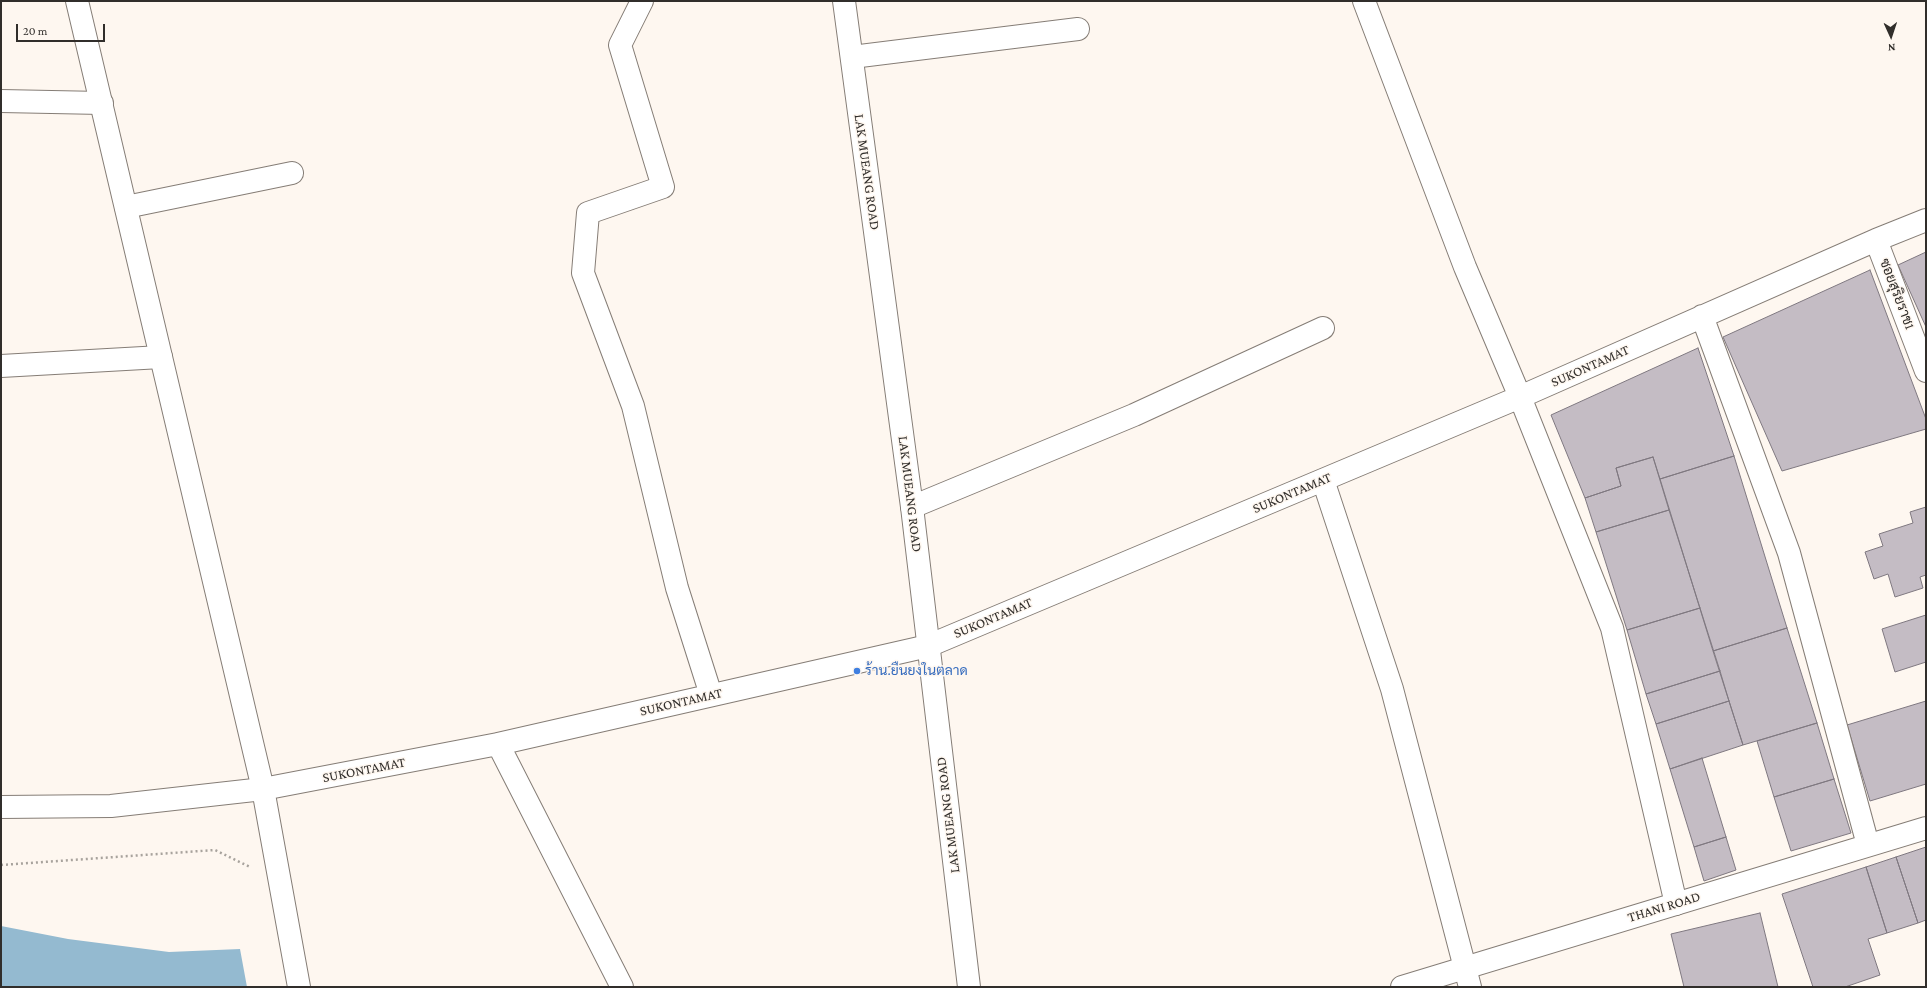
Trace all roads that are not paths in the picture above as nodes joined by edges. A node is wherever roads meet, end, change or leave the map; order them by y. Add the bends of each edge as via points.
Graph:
1 (77, 1) edge
2 (642, 1) edge
3 (844, 1) edge
4 (1364, 1) edge
5 (1078, 29) dead end
6 (852, 57) junction
7 (1, 101) edge
8 (102, 103) junction
9 (292, 173) dead end
10 (126, 206) junction
11 (1926, 220) edge
12 (1876, 240) junction
13 (1702, 316) junction
14 (1323, 328) dead end
15 (162, 357) junction
16 (1, 366) edge
17 (1926, 372) edge
18 (1520, 397) junction
19 (1323, 480) junction
20 (912, 507) junction
21 (928, 646) junction
22 (711, 695) junction
23 (498, 744) junction
24 (263, 789) junction
25 (1, 807) edge
26 (1926, 828) edge
27 (1868, 845) junction
28 (1676, 904) junction
29 (1468, 977) edge
30 (299, 987) edge
31 (622, 987) edge
32 (969, 987) edge
33 (1402, 987) edge

1 - 8 street
2 - 22 street via 620,45 663,187 588,213 583,273 633,406 677,588
3 - 6 street, LAK MUEANG ROAD
4 - 18 street via 1465,267
5 - 6 street
6 - 20 street, LAK MUEANG ROAD
7 - 8 street
8 - 10 street
9 - 10 street
10 - 15 street
11 - 12 street, SUKONTAMAT
12 - 13 street, SUKONTAMAT
12 - 17 street, ซอยสุริยราช1
13 - 18 street, SUKONTAMAT
13 - 27 street via 1789,553
14 - 20 street via 1134,415
15 - 16 street
15 - 24 street
18 - 19 street, SUKONTAMAT
18 - 28 street via 1612,628
19 - 21 street, SUKONTAMAT
19 - 29 street via 1392,689
20 - 21 street, LAK MUEANG ROAD
21 - 22 street, SUKONTAMAT
21 - 32 street, LAK MUEANG ROAD
22 - 23 street, SUKONTAMAT
23 - 24 street, SUKONTAMAT
23 - 31 street
24 - 25 street, SUKONTAMAT via 111,806
24 - 30 street
26 - 27 street, THANI ROAD
27 - 28 street, THANI ROAD
28 - 29 street, THANI ROAD
29 - 33 street, THANI ROAD

